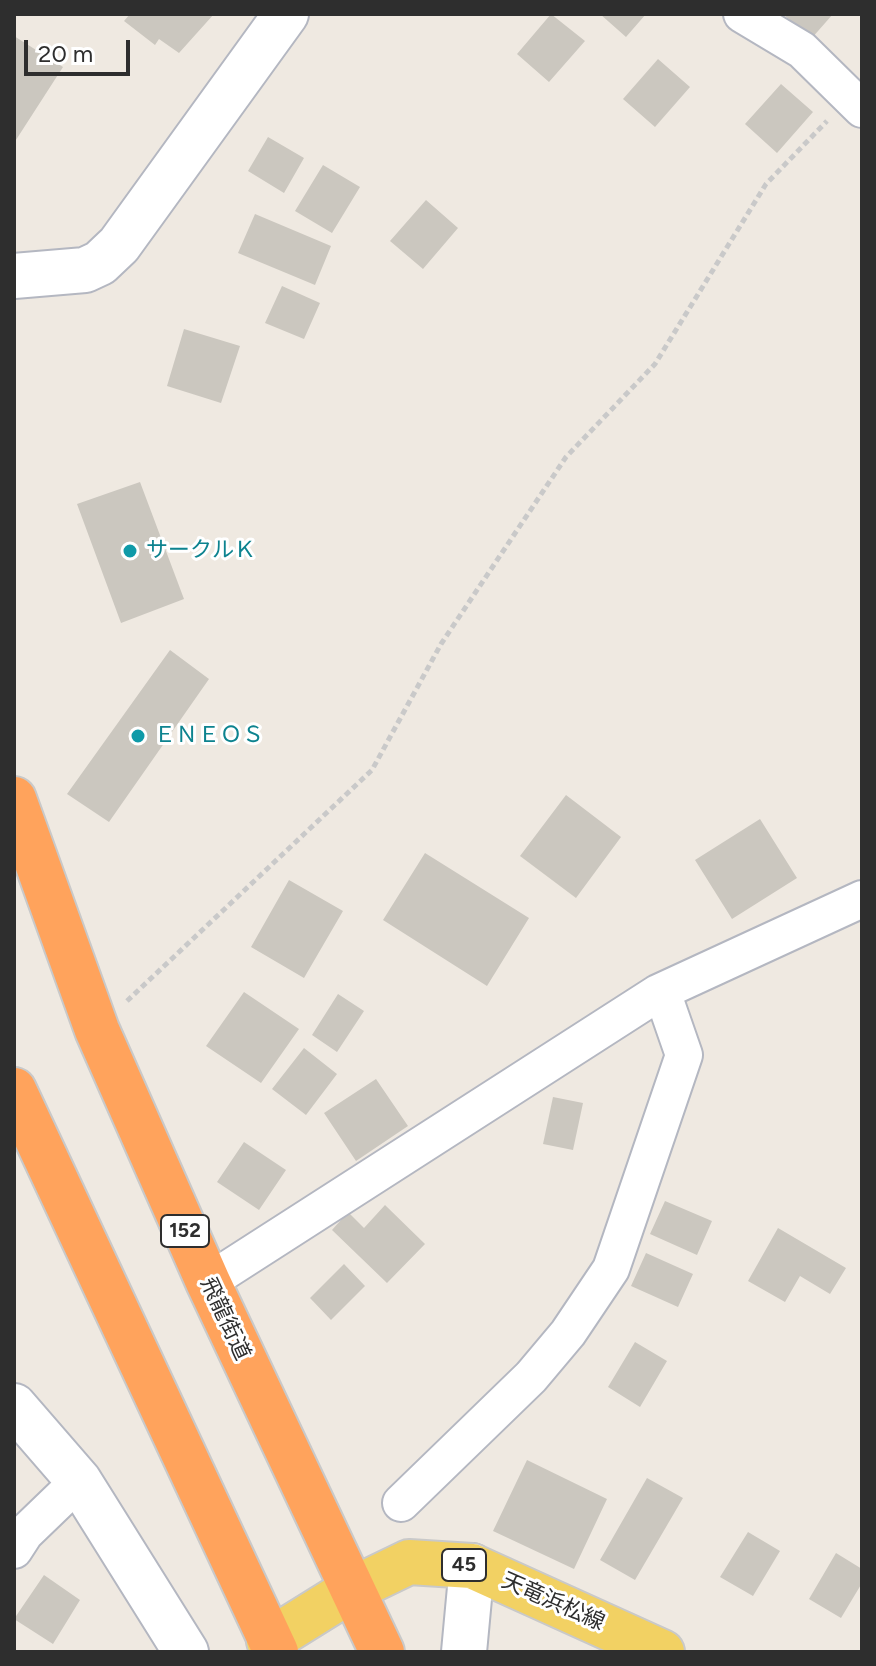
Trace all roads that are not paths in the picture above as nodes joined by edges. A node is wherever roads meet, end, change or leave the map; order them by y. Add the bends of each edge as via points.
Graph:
1 (286, 14) edge
2 (742, 14) edge
3 (856, 103) edge
4 (14, 276) edge
5 (14, 799) edge
6 (862, 899) edge
7 (658, 993) junction
8 (14, 1090) edge
9 (208, 1282) junction
10 (14, 1406) edge
11 (79, 1481) junction
12 (401, 1503) dead end
13 (14, 1550) edge
14 (472, 1566) junction
15 (351, 1590) junction
16 (272, 1647) edge
17 (186, 1652) edge
18 (382, 1652) edge
19 (464, 1652) edge
20 (662, 1652) edge

1 - 4 street via 119,245 85,270
2 - 3 street via 802,50
5 - 9 highway, 飛龍街道 / 152 via 97,1030
6 - 7 street
7 - 9 street
7 - 12 street via 684,1055 611,1269 531,1377
8 - 16 highway
9 - 15 highway, 飛龍街道 / 152
10 - 11 street
11 - 13 street
11 - 17 street
14 - 15 main road, 天竜浜松線 / 45 via 409,1562
14 - 19 street
14 - 20 main road, 天竜浜松線 / 45
15 - 16 main road, 天竜浜松線 / 45
15 - 18 highway, 飛龍街道 / 152

